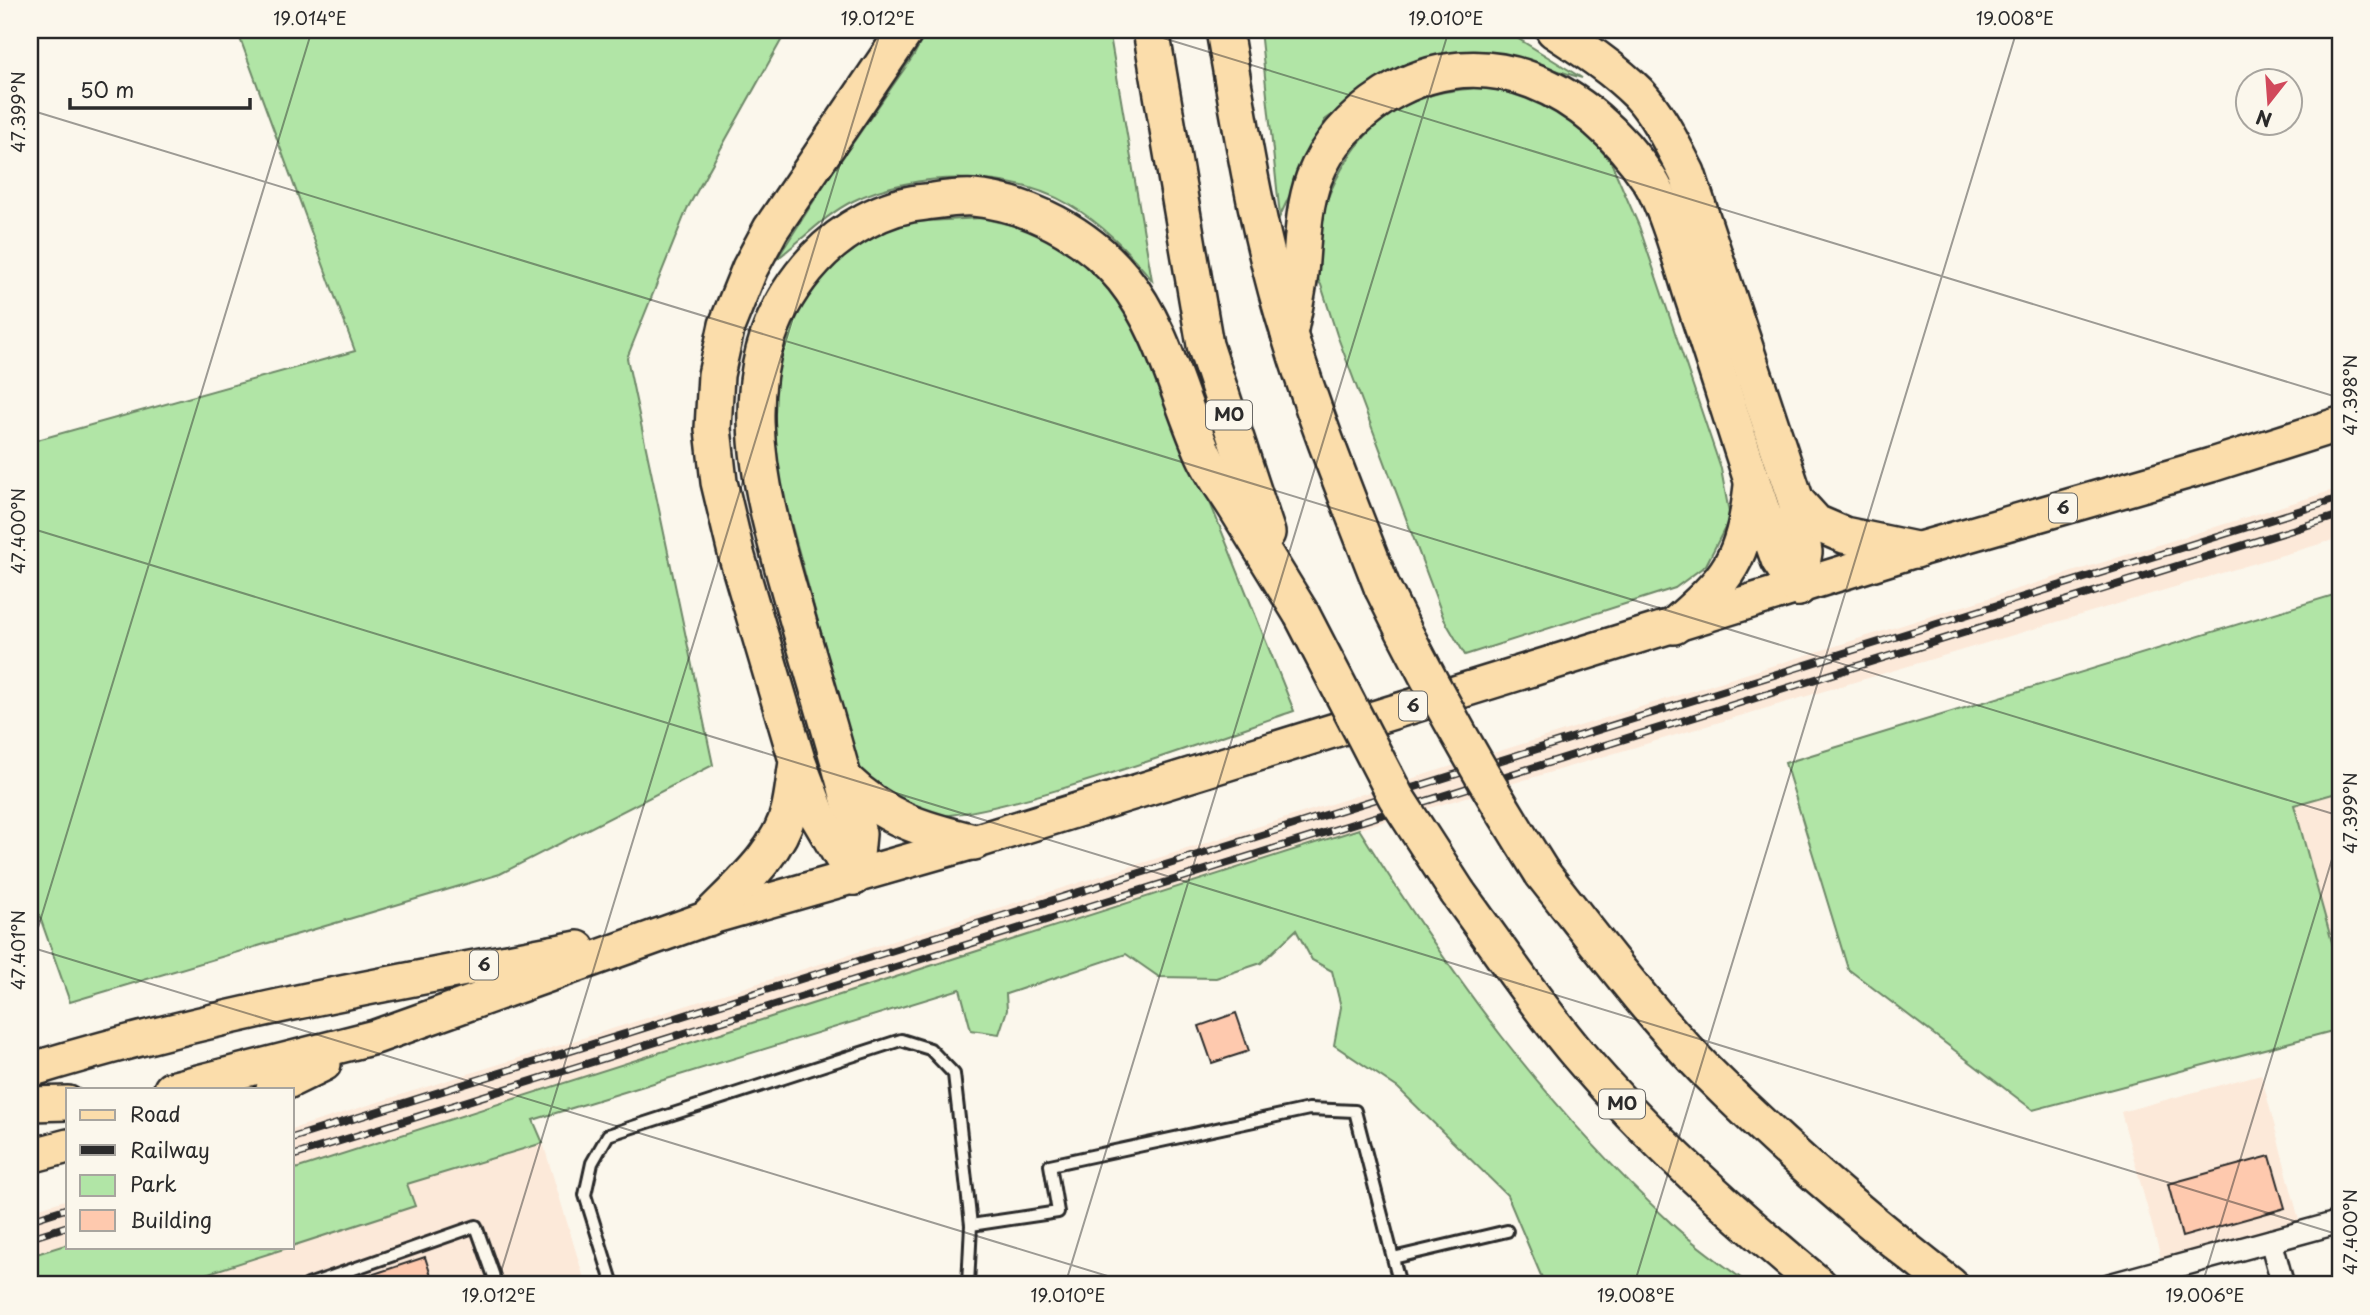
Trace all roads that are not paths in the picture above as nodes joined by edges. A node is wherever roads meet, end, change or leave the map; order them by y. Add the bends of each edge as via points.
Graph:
1 (906, 30) edge
2 (1152, 30) edge
3 (1224, 30) edge
4 (1554, 30) edge
5 (1289, 334) junction
6 (2340, 424) edge
7 (1752, 479) junction
8 (1796, 501) junction
9 (1916, 550) junction
10 (1798, 587) junction
11 (1302, 615) junction
12 (1674, 626) junction
13 (797, 760) junction
14 (845, 780) junction
15 (975, 842) junction
16 (854, 877) junction
17 (694, 924) junction
18 (375, 1037) junction
19 (30, 1070) edge
20 (175, 1088) edge
21 (275, 1088) edge
22 (66, 1103) edge
23 (30, 1104) edge
24 (66, 1147) edge
25 (30, 1156) edge
26 (2340, 1222) edge
27 (971, 1225) junction
28 (1507, 1231) dead end
29 (2271, 1241) junction
30 (1393, 1258) junction
31 (308, 1285) edge
32 (497, 1285) edge
33 (613, 1285) edge
34 (968, 1285) edge
35 (1400, 1285) edge
36 (1819, 1285) edge
37 (1950, 1285) edge
38 (2109, 1285) edge
39 (2284, 1285) edge

1 - 13 highway via 771,229 727,326 716,375 713,429 719,482
2 - 11 highway, M0 via 1205,345 1270,543
3 - 5 highway via 1247,166
4 - 8 highway via 1639,94 1664,128 1687,173
5 - 7 highway via 1303,221 1315,177 1347,125 1370,105 1421,77 1489,70 1524,77 1558,91 1603,122 1650,180 1680,257
5 - 37 highway, bridge via 1320,429 1382,587 1484,782 1542,873 1708,1072 1794,1155
6 - 9 main road, 6
7 - 10 highway via 1779,560
7 - 12 highway via 1748,524 1737,558 1711,594
8 - 9 highway via 1815,523 1844,535
8 - 10 highway via 1804,552
9 - 10 main road, 6
10 - 12 main road, 6
11 - 14 highway via 1205,458 1148,320 1123,279 1080,238 1007,205 971,198 916,202 876,216 832,242 802,274 781,305 756,390 755,443 764,503
11 - 36 highway, M0, bridge via 1396,797 1458,893 1575,1051 1721,1200
12 - 15 main road, 6
13 - 16 highway via 819,818
13 - 17 highway via 789,813 776,841 754,871
14 - 15 highway via 886,813 922,830
14 - 16 highway via 858,834
15 - 16 main road, 6
16 - 17 main road, 6
17 - 18 main road, 6
17 - 19 main road, 6 via 352,989 110,1045
18 - 20 main road, 6
18 - 21 main road
22 - 23 main road
24 - 25 main road
26 - 29 street
27 - 30 lane via 1058,1212 1049,1165 1309,1109 1355,1111
27 - 33 lane via 954,1074 930,1049 901,1040 608,1135 592,1163 585,1195
27 - 34 lane
28 - 30 lane
29 - 38 street
29 - 39 street
30 - 35 lane
31 - 32 lane via 476,1226

